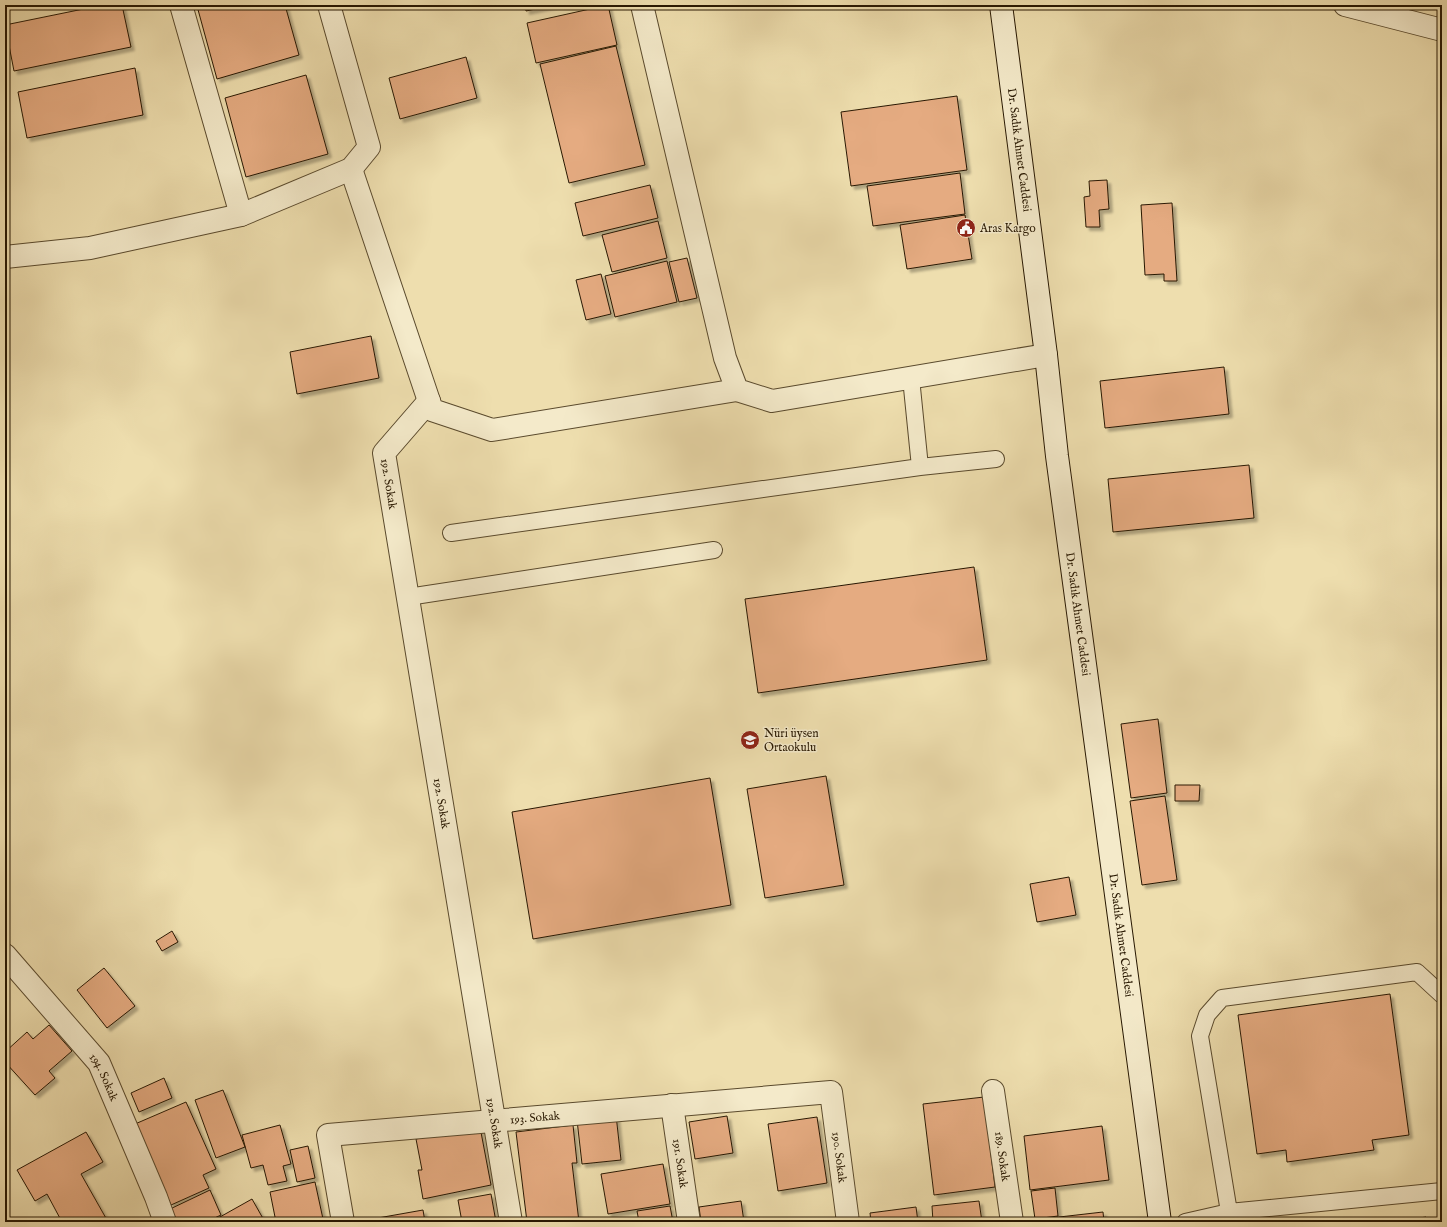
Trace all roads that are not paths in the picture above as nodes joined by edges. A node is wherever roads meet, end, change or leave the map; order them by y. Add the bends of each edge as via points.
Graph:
1 (181, 5) edge
2 (329, 5) edge
3 (642, 5) edge
4 (1000, 5) edge
5 (1350, 6) edge
6 (1442, 30) edge
7 (351, 170) junction
8 (242, 215) junction
9 (5, 257) edge
10 (1046, 355) junction
11 (911, 378) junction
12 (737, 390) junction
13 (429, 401) junction
14 (996, 459) dead end
15 (920, 467) junction
16 (451, 533) dead end
17 (714, 550) dead end
18 (408, 597) junction
19 (5, 955) edge
20 (1442, 995) edge
21 (993, 1091) dead end
22 (831, 1092) joint
23 (672, 1105) junction
24 (495, 1120) junction
25 (1442, 1190) edge
26 (1229, 1212) junction
27 (165, 1222) edge
28 (343, 1222) edge
29 (511, 1222) edge
30 (689, 1222) edge
31 (848, 1222) edge
32 (1012, 1222) edge
33 (1160, 1222) edge
34 (1186, 1222) edge

1 - 8 street
2 - 7 street via 369,147
3 - 12 street via 725,358
4 - 10 street, Dr. Sadık Ahmet Caddesi
5 - 6 street
7 - 8 street
7 - 13 street
8 - 9 street via 90,248
10 - 11 street
10 - 33 street, Dr. Sadık Ahmet Caddesi via 1057,456
11 - 12 street via 772,401
11 - 15 lane
12 - 13 street via 492,430 432,410
13 - 18 street, 192. Sokak via 384,453
14 - 15 lane
15 - 16 lane
17 - 18 lane
18 - 24 street, 192. Sokak
19 - 27 street, 194. Sokak via 99,1063
20 - 26 lane via 1417,972 1222,998 1207,1016 1200,1036
21 - 32 street, 189. Sokak
22 - 23 street, 193. Sokak
22 - 31 street, 190. Sokak
23 - 24 street, 193. Sokak
23 - 30 street, 191. Sokak
24 - 28 street, 193. Sokak via 328,1135
24 - 29 street, 192. Sokak
25 - 26 lane
26 - 34 lane

